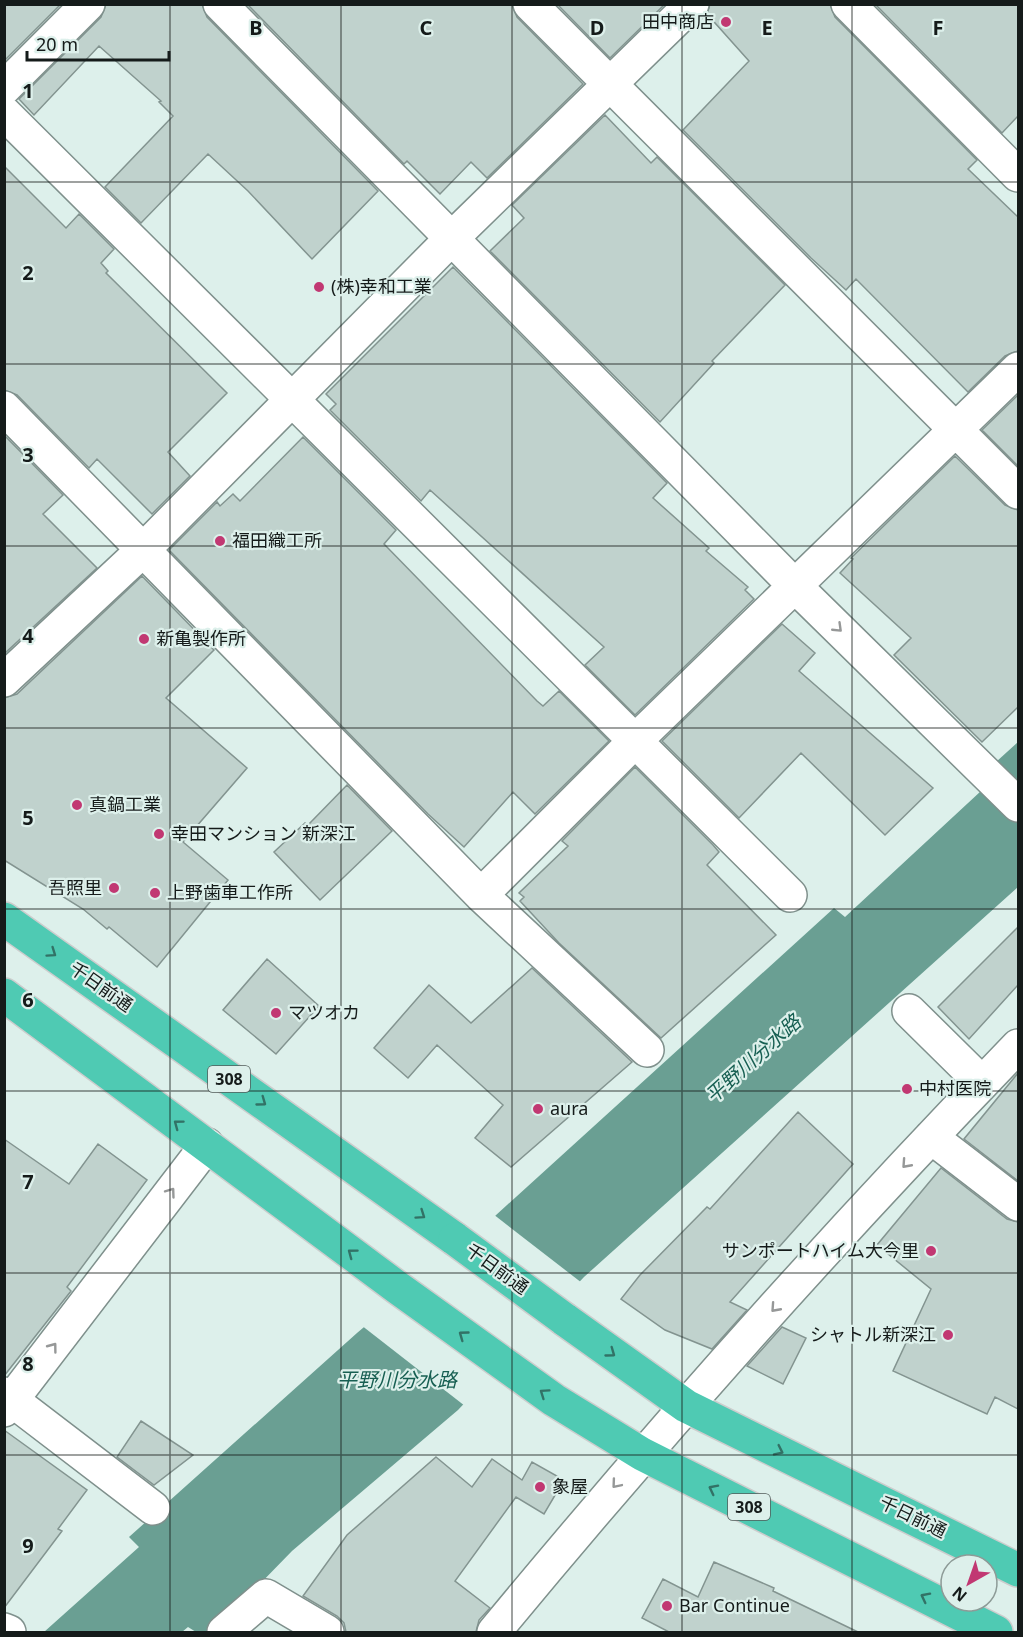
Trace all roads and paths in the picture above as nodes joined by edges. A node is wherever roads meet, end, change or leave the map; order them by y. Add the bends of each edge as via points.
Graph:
1 (88, 4) edge
2 (220, 4) edge
3 (530, 4) edge
4 (692, 4) edge
5 (848, 4) edge
6 (612, 85) junction
7 (4, 88) edge
8 (4, 113) edge
9 (1018, 175) edge
10 (451, 239) junction
11 (1018, 369) edge
12 (291, 398) junction
13 (4, 408) edge
14 (958, 430) junction
15 (1018, 492) edge
16 (143, 550) junction
17 (796, 587) junction
18 (4, 680) edge
19 (634, 742) junction
20 (1018, 805) edge
21 (481, 895) junction
22 (790, 895) dead end
23 (4, 919) edge
24 (4, 995) edge
25 (909, 1011) dead end
26 (1018, 1046) edge
27 (647, 1050) dead end
28 (982, 1083) junction
29 (931, 1137) junction
30 (207, 1145) junction
31 (1018, 1204) edge
32 (7, 1402) edge
33 (686, 1406) junction
34 (642, 1454) junction
35 (153, 1508) dead end
36 (1018, 1570) edge
37 (4, 1629) edge
38 (9, 1632) edge
39 (224, 1632) edge
40 (327, 1632) edge
41 (494, 1632) edge
42 (993, 1632) edge

1 - 7 street
2 - 10 street
3 - 6 street
4 - 6 street
5 - 9 street
6 - 10 street
6 - 14 street
8 - 12 street
10 - 12 street
10 - 17 street
11 - 14 street
12 - 16 street
12 - 19 street
13 - 16 street
14 - 15 street
14 - 17 street
16 - 18 street
16 - 21 street
17 - 19 street
17 -> 20 street
19 - 21 street
19 - 22 street
21 - 27 street
23 -> 33 highway, 千日前通 / 308, bridge
30 -> 24 highway, 308
25 - 28 street
26 - 28 street
28 - 29 street
29 - 31 street
29 -> 33 street
32 -> 30 street
34 -> 30 highway, 308 via 510,1369
32 - 35 street
33 - 34 street
33 -> 36 highway, 千日前通 / 308
34 -> 41 street
42 -> 34 highway, 308
37 - 38 street
39 - 40 street via 266,1596

